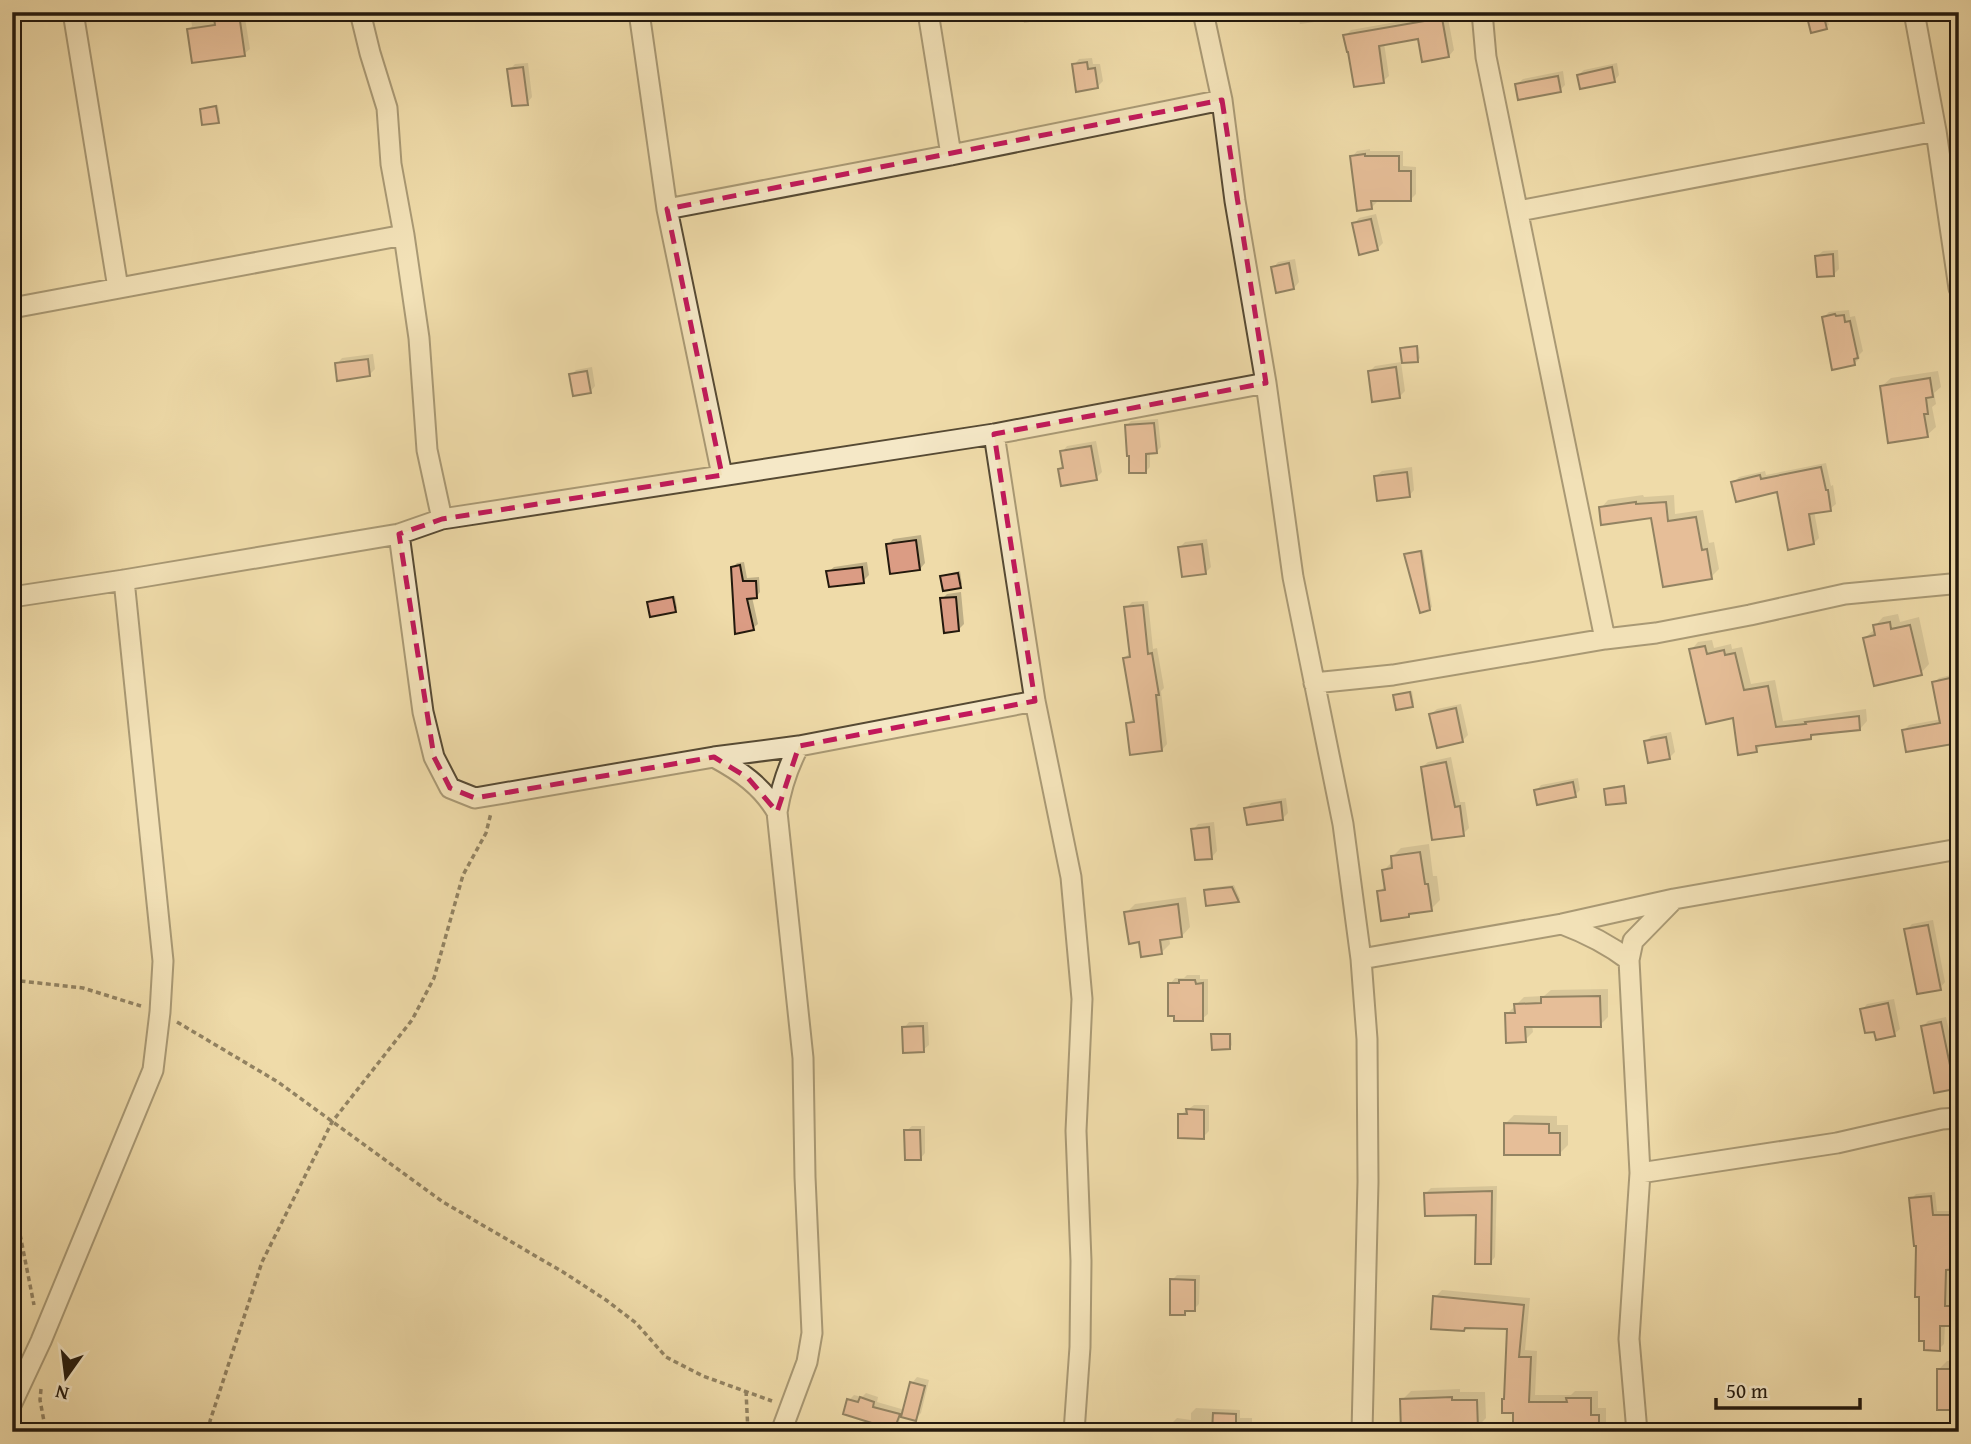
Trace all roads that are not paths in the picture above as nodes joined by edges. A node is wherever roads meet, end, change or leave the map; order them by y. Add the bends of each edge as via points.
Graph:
1 (74, 12) edge
2 (360, 12) edge
3 (639, 12) edge
4 (928, 12) edge
5 (1203, 12) edge
6 (1482, 12) edge
7 (1914, 12) edge
8 (1222, 100) junction
9 (1936, 131) junction
10 (951, 155) junction
11 (667, 209) junction
12 (1519, 211) junction
13 (404, 235) junction
14 (118, 288) junction
15 (1959, 288) edge
16 (12, 308) edge
17 (1266, 383) junction
18 (994, 434) junction
19 (722, 475) junction
20 (442, 519) junction
21 (399, 534) junction
22 (124, 580) junction
23 (1959, 581) edge
24 (12, 597) edge
25 (1605, 639) junction
26 (1314, 683) junction
27 (1035, 701) junction
28 (799, 746) junction
29 (714, 757) junction
30 (777, 812) junction
31 (1959, 849) edge
32 (1674, 899) junction
33 (1562, 924) junction
34 (1362, 960) junction
35 (1629, 960) junction
36 (1959, 1118) edge
37 (1640, 1173) junction
38 (12, 1402) edge
39 (781, 1432) edge
40 (1074, 1432) edge
41 (1362, 1432) edge
42 (1637, 1432) edge

1 - 14 street
2 - 13 street via 387,108
3 - 11 street
4 - 10 street
5 - 8 street
6 - 12 street via 1486,57
7 - 9 street
8 - 10 street
8 - 17 street
9 - 12 street
9 - 15 street
10 - 11 street
11 - 19 street
12 - 25 street
13 - 14 street
13 - 20 street via 419,338 427,450
14 - 16 street
17 - 18 street
17 - 26 street via 1293,577
18 - 19 street
18 - 27 street
19 - 20 street
20 - 21 street
21 - 22 street
21 - 29 street via 423,712 434,757 450,788 475,798
22 - 24 street
22 - 38 street via 163,961 153,1070
23 - 25 street via 1845,594 1656,633
25 - 26 street via 1393,675
26 - 34 street via 1343,824
27 - 28 street
27 - 40 street via 1071,877 1082,999 1076,1131 1080,1347
28 - 29 street
28 - 30 street via 788,767
29 - 30 street via 748,778
30 - 39 street via 803,1058 812,1323 807,1362
31 - 32 street
32 - 33 street
32 - 35 street via 1633,941
33 - 34 street
33 - 35 street
34 - 41 street via 1368,1169
35 - 37 street
36 - 37 street via 1837,1143
37 - 42 street via 1629,1339

